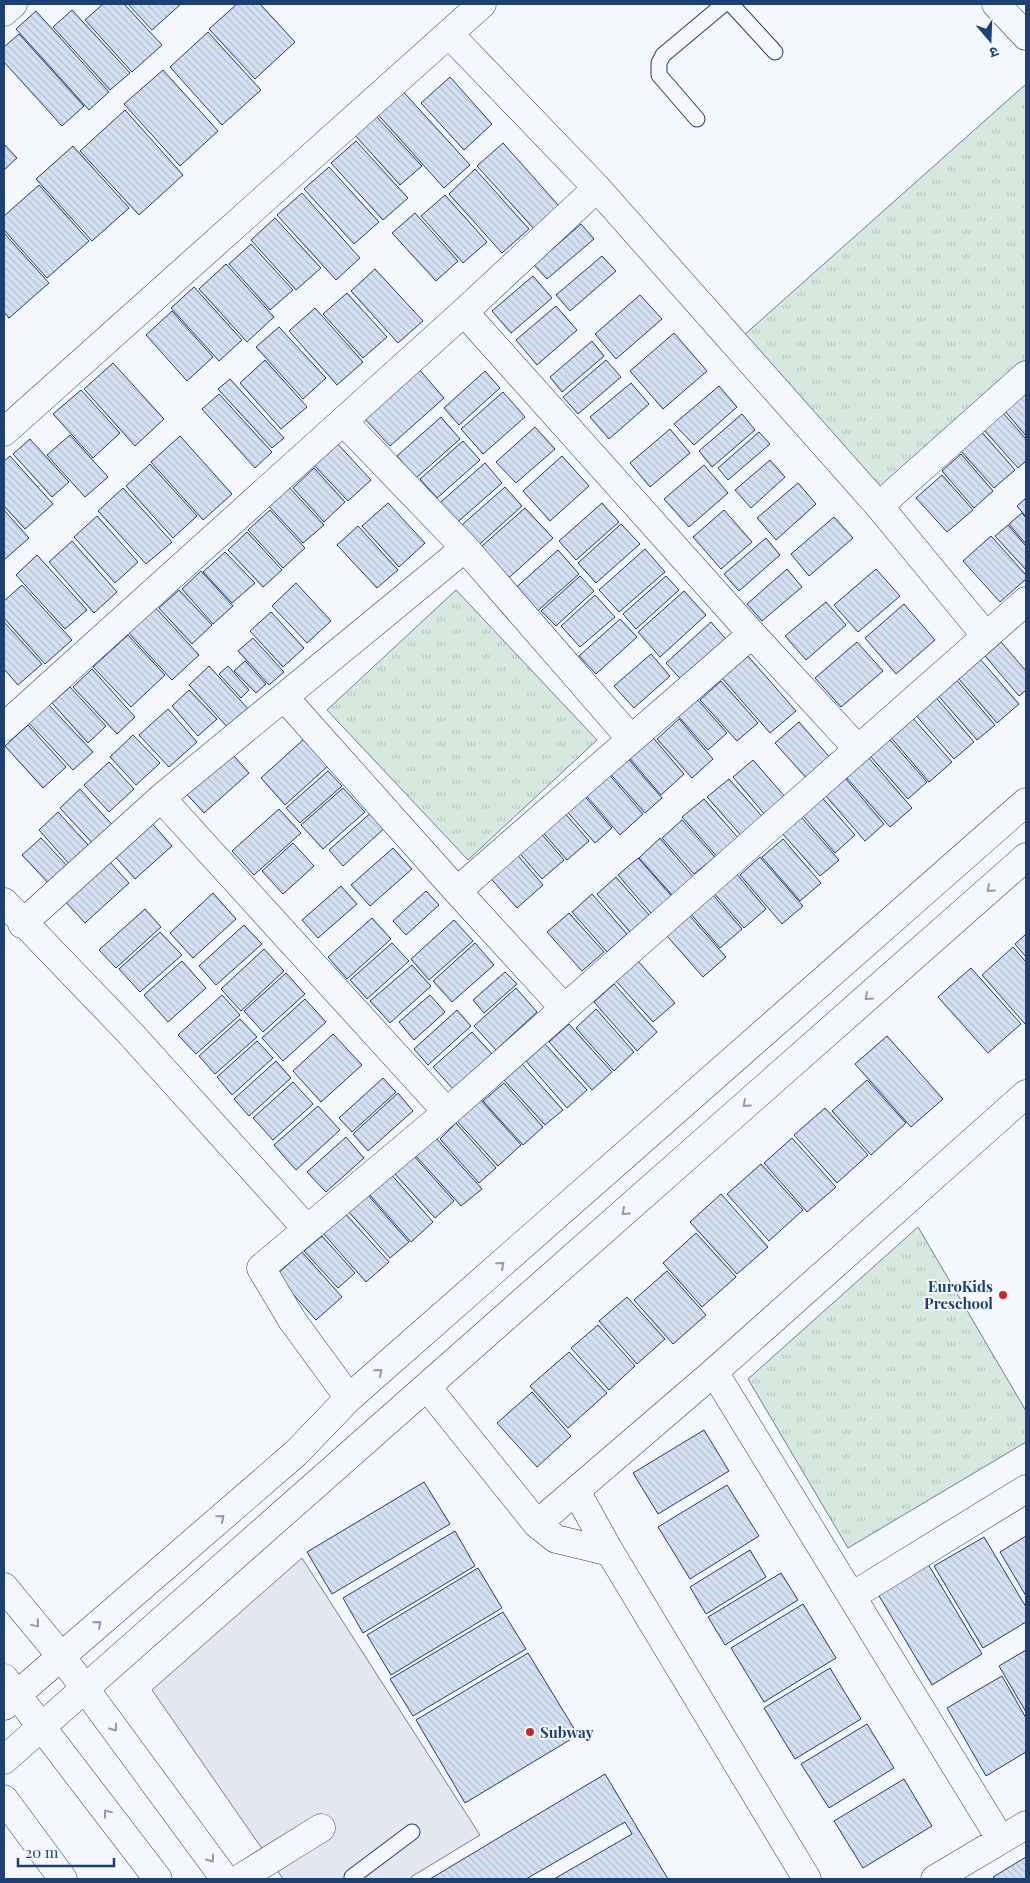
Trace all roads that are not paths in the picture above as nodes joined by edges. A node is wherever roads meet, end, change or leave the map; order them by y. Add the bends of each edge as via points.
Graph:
1 (13, 4) edge
2 (482, 4) edge
3 (724, 4) edge
4 (731, 4) edge
5 (996, 4) edge
6 (4, 12) edge
7 (449, 34) junction
8 (1026, 36) edge
9 (775, 52) dead end
10 (697, 119) dead end
11 (597, 188) junction
12 (464, 312) junction
13 (1026, 375) edge
14 (343, 420) junction
15 (4, 432) edge
16 (880, 506) junction
17 (465, 548) junction
18 (1026, 601) edge
19 (752, 634) junction
20 (986, 636) junction
21 (284, 696) junction
22 (4, 727) edge
23 (631, 739) junction
24 (858, 749) junction
25 (161, 798) junction
26 (1026, 802) edge
27 (1026, 857) edge
28 (457, 891) junction
29 (4, 902) edge
30 (22, 924) junction
31 (564, 1008) junction
32 (1026, 1094) edge
33 (447, 1112) junction
34 (307, 1229) junction
35 (714, 1372) junction
36 (427, 1387) junction
37 (349, 1398) junction
38 (1026, 1489) edge
39 (576, 1491) junction
40 (537, 1524) junction
41 (610, 1552) junction
42 (4, 1587) edge
43 (852, 1596) junction
44 (61, 1656) junction
45 (85, 1689) junction
46 (8, 1693) edge
47 (41, 1727) junction
48 (4, 1760) edge
49 (4, 1799) edge
50 (1026, 1825) edge
51 (321, 1828) dead end
52 (412, 1832) dead end
53 (1001, 1840) junction
54 (352, 1877) dead end
55 (63, 1879) edge
56 (158, 1879) edge
57 (226, 1879) edge
58 (239, 1879) edge
59 (807, 1879) edge
60 (935, 1879) edge

1 - 6 street
2 - 7 street
3 - 10 lane via 663,55 659,63 658,75
4 - 9 lane
5 - 8 street
7 - 11 street
7 - 15 street
11 - 12 street
11 - 16 street
12 - 14 street
12 - 19 street
13 - 16 street
14 - 17 street
14 - 22 street
16 - 20 street
17 - 21 street
17 - 23 street
18 - 20 street
19 - 23 street
19 - 24 street
20 - 24 street
21 - 25 street
21 - 28 street
23 - 28 street
24 - 31 street
25 - 30 street
25 - 33 street
37 -> 26 street
27 -> 36 street
28 - 31 street
29 - 30 street
30 - 34 street via 130,1032
31 - 33 street
32 - 35 street
33 - 34 street
34 - 37 street via 261,1268 292,1320
35 - 39 street
35 - 43 street
36 - 40 street
36 - 45 street
44 -> 37 street via 296,1453
38 - 43 street
39 - 40 street
39 - 41 street
40 - 41 street via 556,1539
41 - 59 street
42 -> 44 street
43 - 53 street
44 - 45 street
44 - 46 street
45 - 47 street
45 -> 57 street
46 - 47 street
47 - 48 street
56 -> 47 street
49 - 55 street
50 - 53 street
51 - 58 street
52 - 54 lane
53 - 60 street

